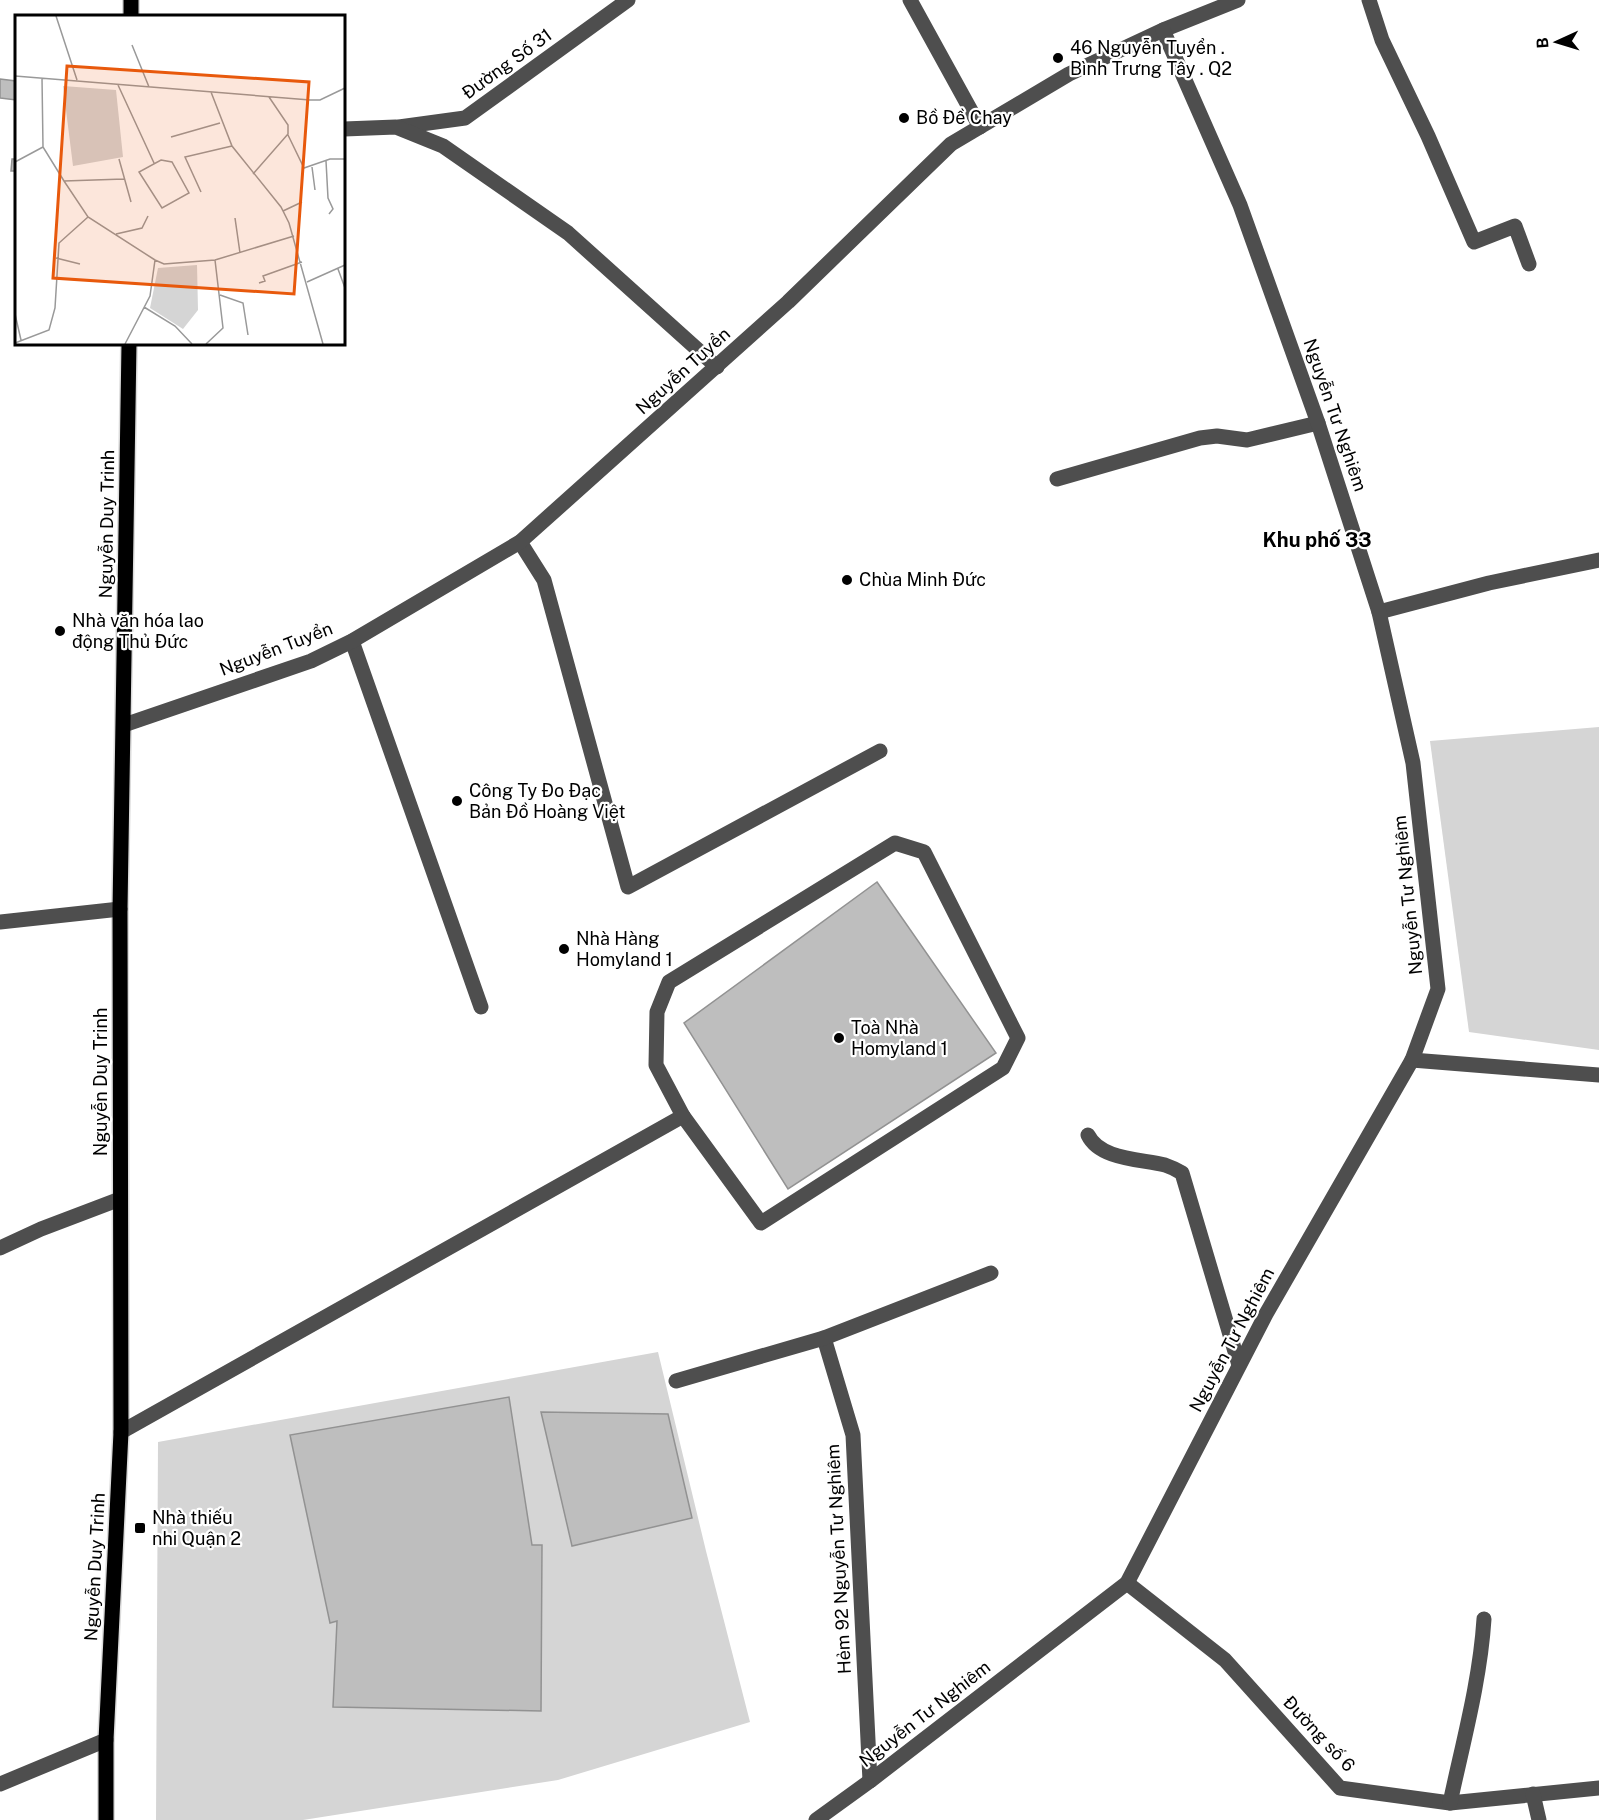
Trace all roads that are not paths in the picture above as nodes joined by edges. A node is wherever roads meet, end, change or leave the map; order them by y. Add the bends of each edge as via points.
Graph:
1 (628, 0) edge
2 (910, 0) edge
3 (1238, 0) edge
4 (1369, 0) edge
5 (1163, 30) junction
6 (396, 127) junction
7 (980, 127) junction
8 (345, 129) edge
9 (1529, 264) dead end
10 (129, 345) edge
11 (717, 367) junction
12 (1318, 423) junction
13 (1057, 479) dead end
14 (520, 542) junction
15 (1599, 560) edge
16 (1380, 612) junction
17 (352, 641) junction
18 (124, 725) junction
19 (880, 751) dead end
20 (120, 909) junction
21 (0, 922) edge
22 (481, 1007) dead end
23 (1412, 1060) junction
24 (1599, 1075) edge
25 (683, 1116) junction
26 (1088, 1135) dead end
27 (120, 1199) junction
28 (0, 1248) edge
29 (991, 1273) dead end
30 (824, 1338) junction
31 (1239, 1365) junction
32 (676, 1381) dead end
33 (121, 1432) junction
34 (1127, 1583) junction
35 (1484, 1619) dead end
36 (106, 1740) junction
37 (870, 1781) junction
38 (0, 1784) edge
39 (1599, 1788) edge
40 (1533, 1794) junction
41 (1449, 1803) junction
42 (106, 1820) edge
43 (816, 1820) edge
44 (1539, 1820) edge

1 - 6 street, Đường Số 31 via 465,118
2 - 7 street
3 - 5 street, Nguyễn Tuyển
4 - 9 street via 1382,40 1474,242 1515,226
5 - 7 street, Nguyễn Tuyển via 1069,74
5 - 12 street, Nguyễn Tư Nghiêm via 1240,205
6 - 8 street, Đường Số 31
6 - 11 street via 443,146 568,233
7 - 11 street, Nguyễn Tuyển via 951,144
10 - 18 main road, Nguyễn Duy Trinh
11 - 14 street, Nguyễn Tuyển
12 - 13 street via 1247,440 1200,438
12 - 16 street, Nguyễn Tư Nghiêm
14 - 17 street, Nguyễn Tuyển
14 - 19 street via 544,580 628,887
15 - 16 street via 1489,583
16 - 23 street, Nguyễn Tư Nghiêm via 1413,763 1438,989
17 - 18 street, Nguyễn Tuyển via 311,661
17 - 22 street
18 - 20 main road, Nguyễn Duy Trinh
20 - 21 street
20 - 27 main road, Nguyễn Duy Trinh
23 - 24 street
23 - 31 street, Nguyễn Tư Nghiêm
25 - 25 street via 761,1223 1003,1068 1018,1038 924,852 895,843 669,982 657,1012 656,1065
25 - 33 street
26 - 31 street via 1105,1150 1182,1173
27 - 28 street via 41,1228
27 - 33 main road, Nguyễn Duy Trinh
29 - 30 street
30 - 32 street
30 - 37 street, Hẻm 92 Nguyễn Tư Nghiêm via 853,1435
31 - 34 street, Nguyễn Tư Nghiêm
33 - 36 main road, Nguyễn Duy Trinh
34 - 37 street, Nguyễn Tư Nghiêm
34 - 41 street, Đường số 6 via 1225,1660 1340,1788
35 - 41 street via 1482,1654
36 - 38 street
36 - 42 main road, Nguyễn Duy Trinh
37 - 43 street, Nguyễn Tư Nghiêm
39 - 40 street, Đường số 6
40 - 41 street, Đường số 6
40 - 44 street

